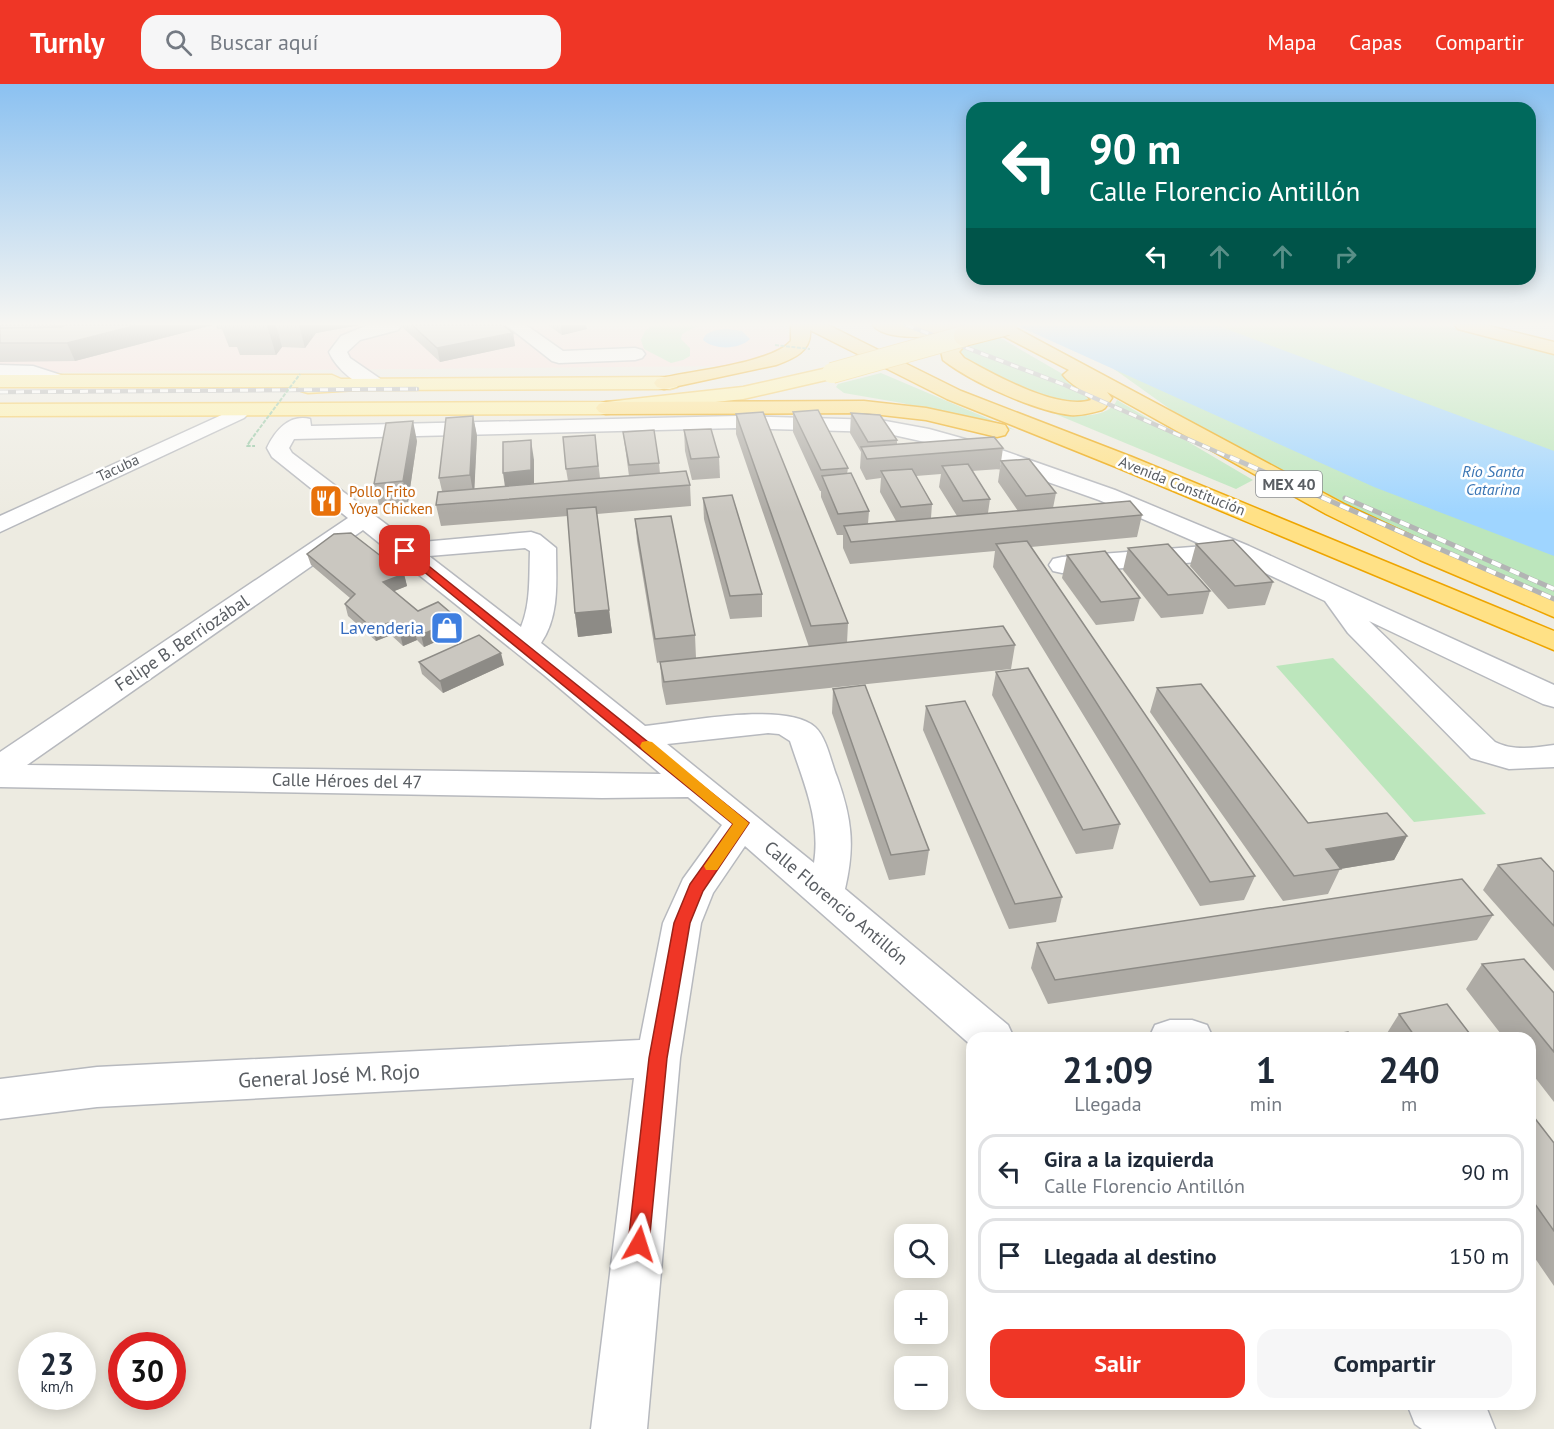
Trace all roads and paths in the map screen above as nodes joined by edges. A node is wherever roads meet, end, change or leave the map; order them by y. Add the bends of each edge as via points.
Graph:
1 (290, 388) edge
2 (351, 388) edge
3 (362, 388) edge
4 (446, 388) edge
5 (756, 388) edge
6 (940, 388) edge
7 (977, 388) edge
8 (1014, 388) edge
9 (1092, 388) edge
10 (1115, 388) edge
11 (365, 392) junction
12 (0, 393) edge
13 (317, 406) junction
14 (606, 408) junction
15 (0, 410) edge
16 (237, 414) junction
17 (0, 418) edge
18 (418, 428) junction
19 (287, 433) junction
20 (250, 441) dead end
21 (1124, 462) junction
22 (364, 518) junction
23 (0, 525) edge
24 (1240, 550) junction
25 (405, 551) junction
26 (1062, 565) dead end
27 (1331, 594) junction
28 (1554, 609) edge
29 (1554, 641) edge
30 (524, 646) junction
31 (1554, 697) edge
32 (636, 737) junction
33 (1554, 756) edge
34 (0, 768) edge
35 (0, 776) edge
36 (694, 785) junction
37 (742, 823) junction
38 (825, 893) junction
39 (986, 1032) edge
40 (658, 1058) junction
41 (0, 1099) edge
42 (1443, 1410) edge
43 (619, 1429) edge
44 (1467, 1429) edge

1 - 20 path, bridge
2 - 11 main road
3 - 11 street
4 - 11 main road
5 - 14 main road via 743,393
6 - 21 highway, Avenida Constitución / MEX 40
7 - 21 highway via 1058,425
8 - 9 highway via 1053,405 1076,409 1098,404 1102,399
10 - 28 highway, MEX 40 via 1335,509
11 - 13 street
11 - 14 main road
12 - 13 main road
13 - 15 main road
13 - 16 main road
13 - 18 main road
13 - 19 street
14 - 21 highway via 894,409 974,424
16 - 17 main road
16 - 23 street, Tacuba
18 - 19 street
18 - 24 street via 738,422 880,426 992,454 1107,495
19 - 22 street, Calle Florencio Antillón via 278,448 283,458
21 - 29 highway, Avenida Constitución / MEX 40
22 - 25 street, Calle Florencio Antillón
22 - 34 street, Felipe B. Berriozábal
24 - 26 street
24 - 27 street
25 - 30 street, Calle Florencio Antillón
25 - 30 street via 520,540 538,543 543,548 541,614
27 - 31 street
27 - 33 street via 1358,627 1483,750 1501,758
30 - 32 street, Calle Florencio Antillón
32 - 36 street, Calle Florencio Antillón
32 - 38 street via 768,723 783,723 805,736 831,816 834,842
35 - 36 street, Calle Héroes del 47
36 - 37 street, Calle Florencio Antillón
37 - 38 street, Calle Florencio Antillón
37 - 40 street via 696,889 682,923
38 - 39 street, Calle Florencio Antillón
40 - 41 street, General José M. Rojo via 97,1088
40 - 43 street
42 - 44 street

